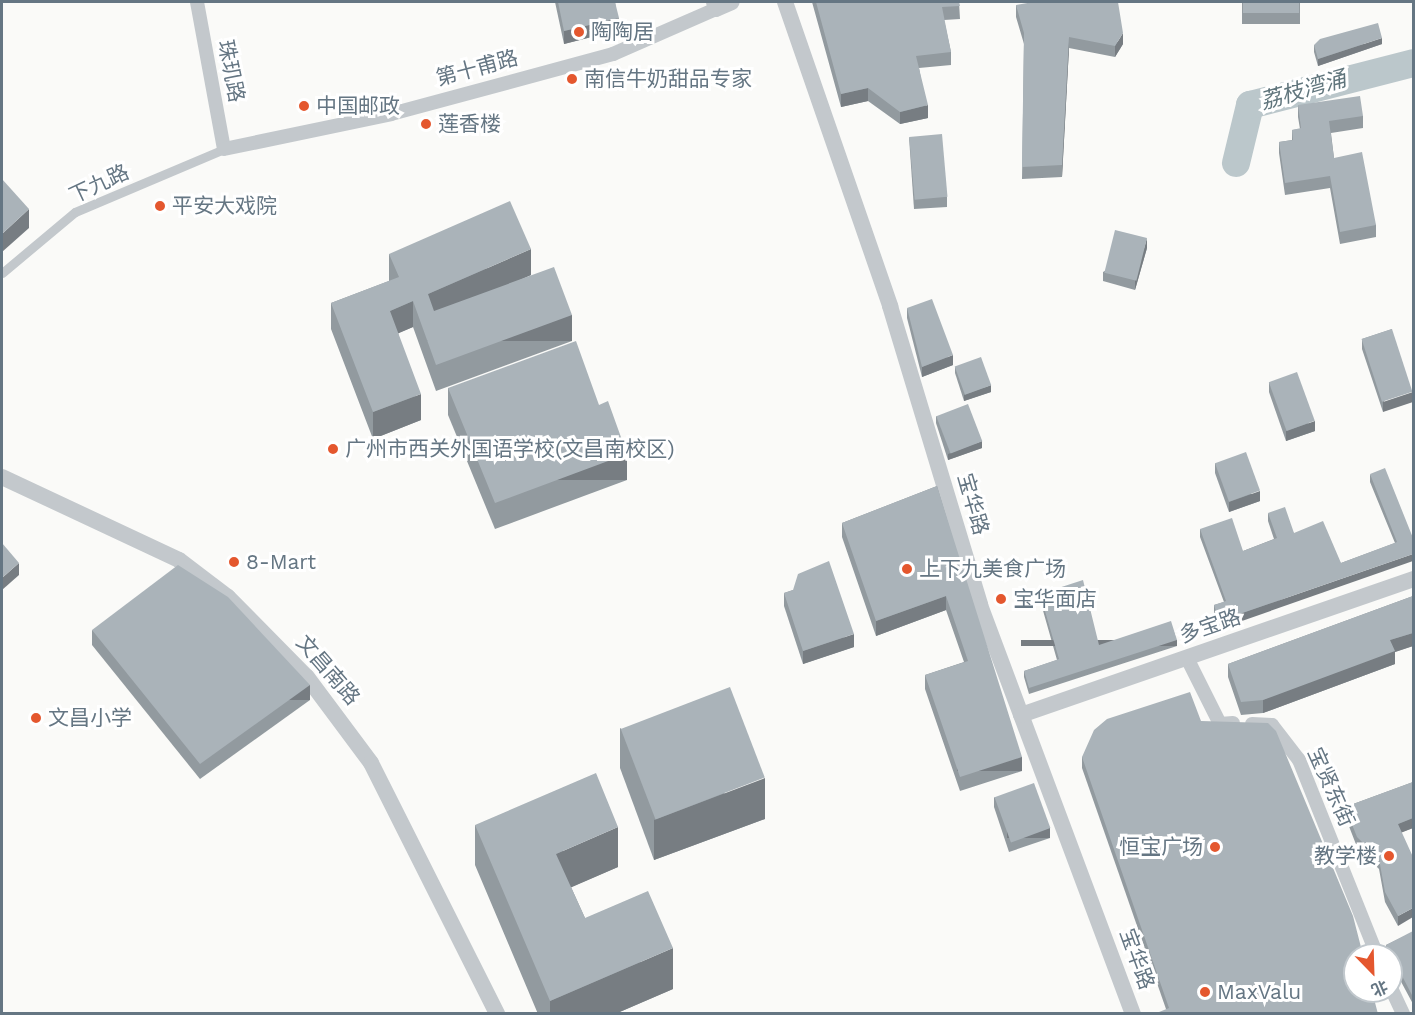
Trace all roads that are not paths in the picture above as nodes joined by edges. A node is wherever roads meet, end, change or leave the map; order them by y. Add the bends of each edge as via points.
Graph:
1 (197, 2) edge
2 (732, 2) edge
3 (785, 2) edge
4 (715, 5) edge
5 (224, 149) junction
6 (4, 268) edge
7 (2, 477) edge
8 (1413, 579) edge
9 (1187, 658) junction
10 (1021, 716) junction
11 (1372, 943) edge
12 (497, 1014) edge
13 (1133, 1014) edge

1 - 5 street, 珠玑路
2 - 4 street, 第十甫路
3 - 10 street, 宝华路 via 886,296 972,580
4 - 5 street, 第十甫路 via 685,27 602,57 391,114
5 - 6 street, 下九路 via 75,212
7 - 12 street, 文昌南路 via 102,521 192,569 307,677 371,763
8 - 9 street, 多宝路
9 - 10 street, 多宝路
9 - 11 street, 宝贤东街 via 1220,724 1272,725 1286,739 1320,810
10 - 13 street, 宝华路

